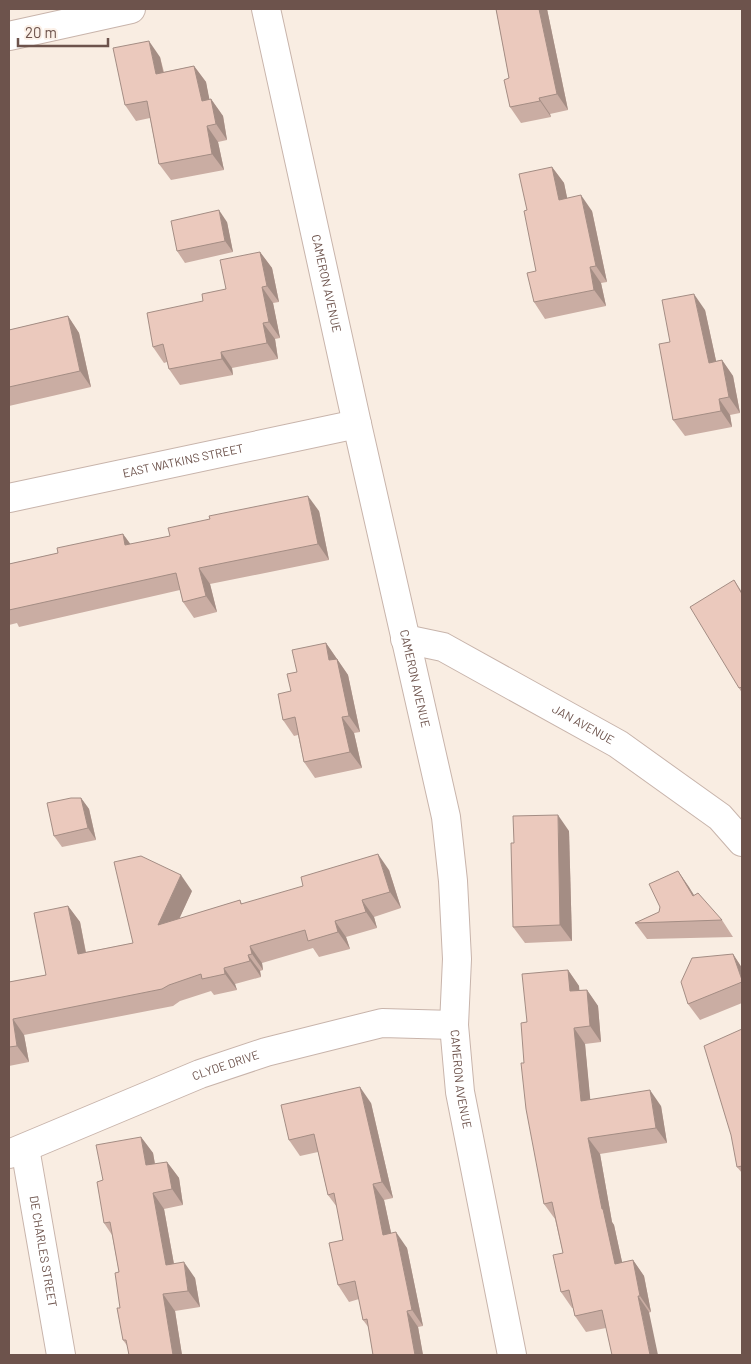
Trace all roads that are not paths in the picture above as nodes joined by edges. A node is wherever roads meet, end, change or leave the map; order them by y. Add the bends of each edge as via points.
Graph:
1 (131, 9) edge
2 (266, 9) edge
3 (9, 36) edge
4 (357, 424) junction
5 (9, 498) edge
6 (405, 639) junction
7 (742, 842) edge
8 (454, 1025) junction
9 (17, 1151) edge
10 (61, 1355) edge
11 (512, 1355) edge

1 - 3 street
2 - 4 street, CAMERON AVENUE
4 - 5 street, EAST WATKINS STREET
4 - 6 street, CAMERON AVENUE
6 - 7 street, JAN AVENUE via 442,647 618,744 720,817
6 - 8 street, CAMERON AVENUE via 446,817 457,959
8 - 9 street, CLYDE DRIVE via 382,1023 266,1052 200,1074
8 - 11 street, CAMERON AVENUE via 460,1092
9 - 10 street, DE CHARLES STREET

